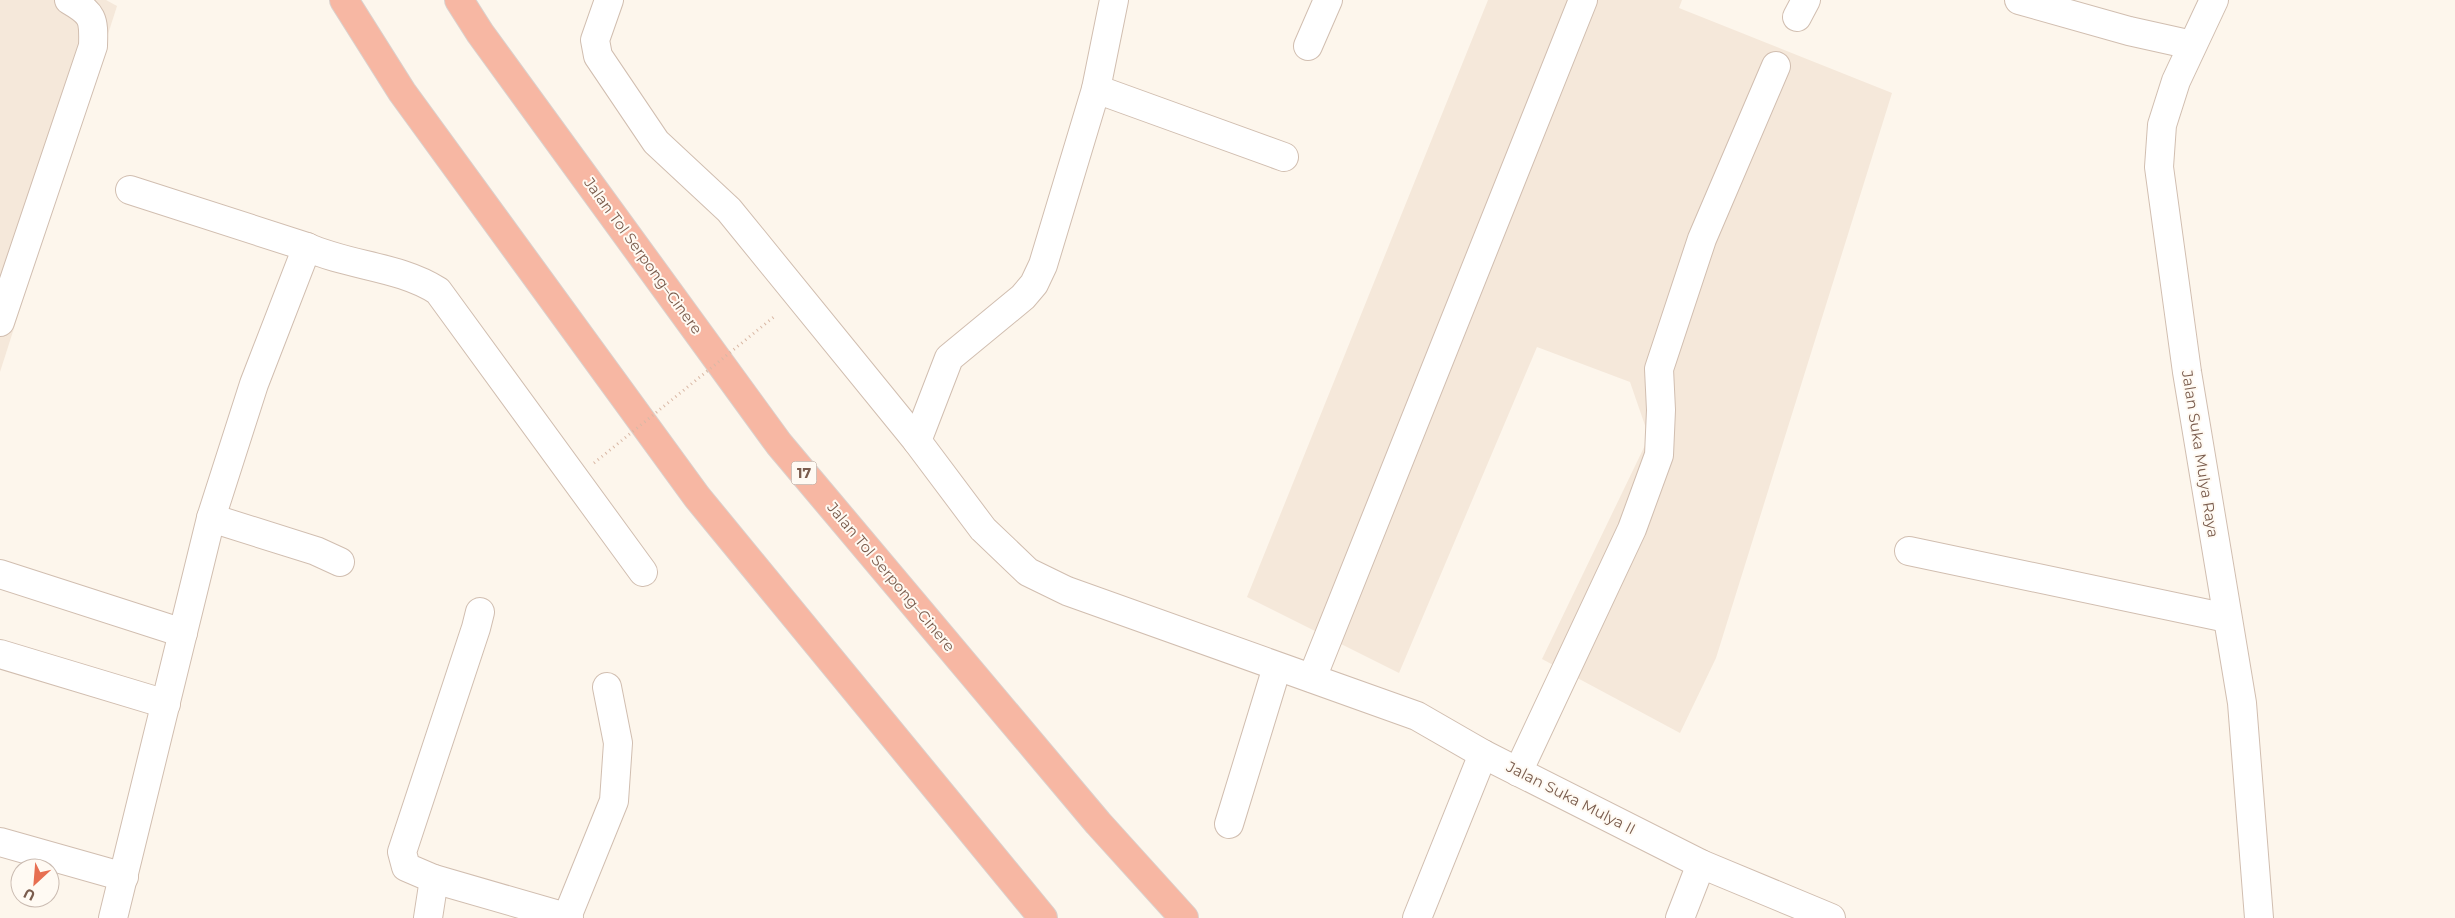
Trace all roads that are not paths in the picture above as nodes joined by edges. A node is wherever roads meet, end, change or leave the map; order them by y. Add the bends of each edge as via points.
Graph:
1 (69, 0) edge
2 (344, 0) edge
3 (459, 0) edge
4 (609, 0) edge
5 (1114, 0) edge
6 (1328, 0) edge
7 (1583, 0) edge
8 (2019, 0) edge
9 (2214, 0) edge
10 (2192, 45) junction
11 (1308, 46) dead end
12 (1776, 66) dead end
13 (1096, 89) junction
14 (1284, 157) dead end
15 (130, 190) dead end
16 (307, 247) junction
17 (0, 322) edge
18 (917, 441) junction
19 (211, 518) junction
20 (1909, 551) dead end
21 (340, 562) dead end
22 (642, 572) dead end
23 (0, 574) edge
24 (480, 612) dead end
25 (2228, 618) junction
26 (183, 633) junction
27 (0, 654) edge
28 (1277, 667) junction
29 (1312, 678) junction
30 (606, 688) dead end
31 (166, 704) junction
32 (1483, 754) junction
33 (1518, 772) junction
34 (1230, 824) dead end
35 (0, 842) edge
36 (1701, 864) junction
37 (124, 876) junction
38 (434, 879) junction
39 (114, 918) edge
40 (428, 918) edge
41 (568, 918) edge
42 (1043, 918) edge
43 (1184, 918) edge
44 (1417, 918) edge
45 (1680, 918) edge
46 (1831, 918) edge
47 (2259, 918) edge

1 - 17 street via 88,12 94,25 92,46
2 - 42 highway via 402,92 697,497
3 - 43 highway, Jalan Tol Serpong–Cinere / 17 via 779,444 1098,824
4 - 18 street, Jalan Suka Mulya II via 595,40 598,56 636,114 656,142 729,210
5 - 13 street
6 - 11 street
7 - 29 street
8 - 10 street
9 - 10 street, Jalan Suka Mulya Raya
10 - 25 street, Jalan Suka Mulya Raya via 2162,125 2159,167 2187,372
12 - 33 street via 1702,238 1661,361 1659,455 1632,530
13 - 14 street
13 - 18 street via 1043,265 1034,284 1023,298 949,358
15 - 16 street
16 - 19 street via 254,384
16 - 22 street via 326,256 419,280 438,291
18 - 28 street, Jalan Suka Mulya II via 983,529 1028,572 1067,591
19 - 21 street
19 - 26 street
20 - 25 street
23 - 26 street
24 - 38 street via 402,852 406,867
25 - 47 street, Jalan Suka Mulya Raya via 2242,703
26 - 31 street
27 - 31 street
28 - 29 street, Jalan Suka Mulya II
28 - 34 street
29 - 32 street, Jalan Suka Mulya II via 1417,716
30 - 41 street via 618,743 614,801
31 - 37 street
32 - 33 street, Jalan Suka Mulya II
32 - 44 street
33 - 36 street, Jalan Suka Mulya II
35 - 37 street
36 - 45 street
36 - 46 street, Jalan Suka Mulya II
37 - 39 street
38 - 40 street
38 - 41 street

